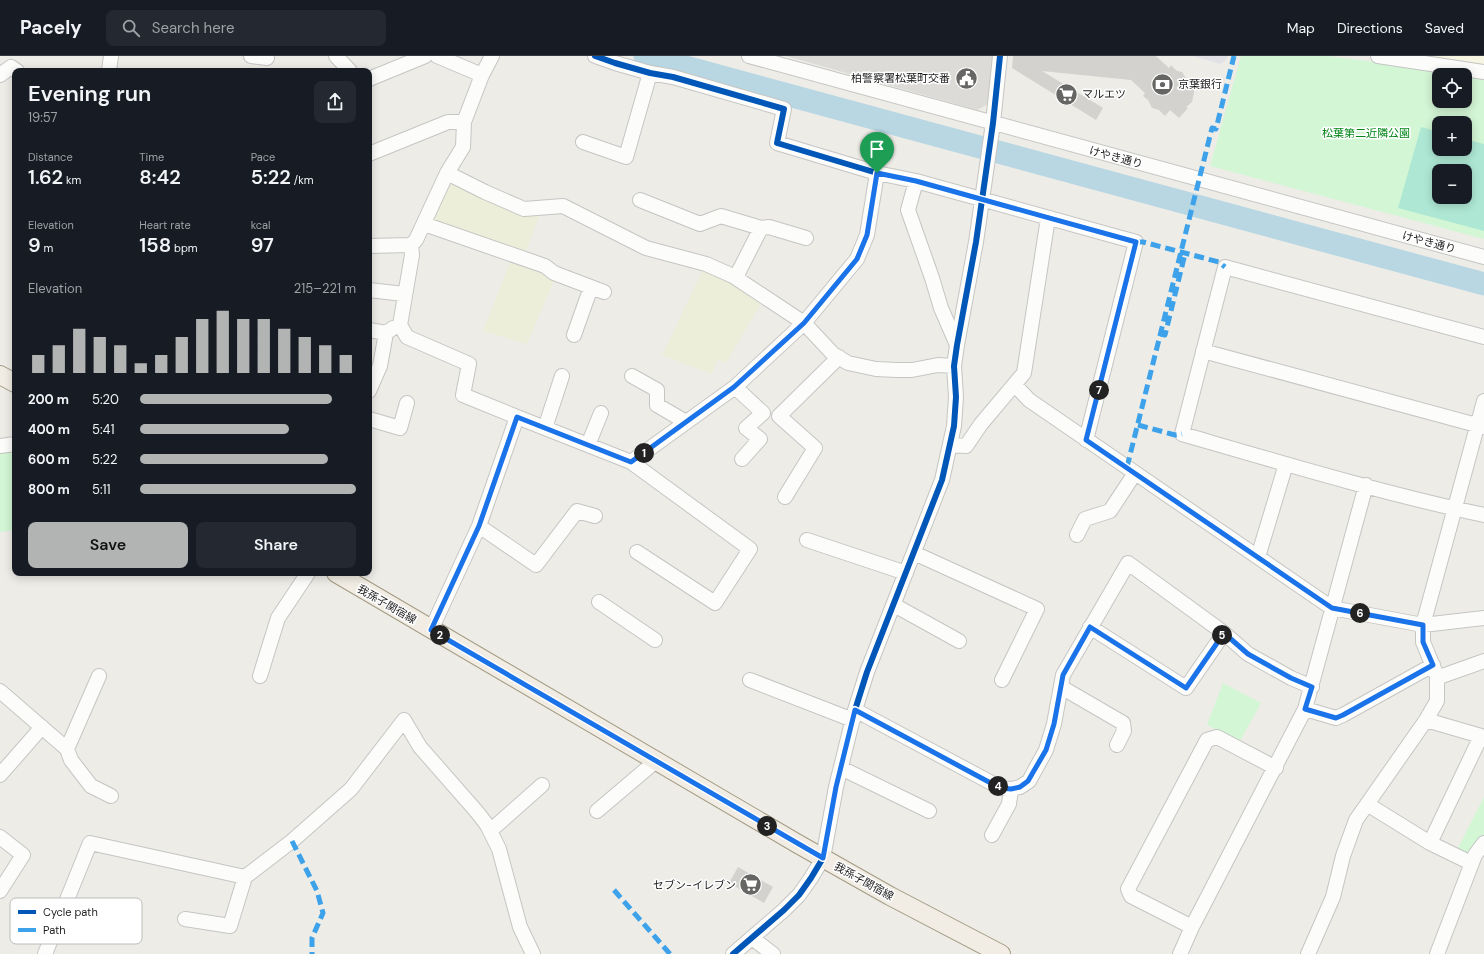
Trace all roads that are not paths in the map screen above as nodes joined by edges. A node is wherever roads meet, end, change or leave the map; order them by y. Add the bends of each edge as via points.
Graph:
1 (111, 56) edge
2 (251, 56) edge
3 (336, 56) edge
4 (425, 56) edge
5 (437, 56) edge
6 (492, 56) edge
7 (595, 56) edge
8 (749, 56) edge
9 (1000, 56) edge
10 (1378, 56) edge
11 (267, 62) edge
12 (12, 68) edge
13 (109, 68) edge
14 (347, 68) edge
15 (1484, 72) edge
16 (650, 73) junction
17 (0, 75) edge
18 (482, 75) junction
19 (372, 78) edge
20 (464, 122) junction
21 (993, 123) junction
22 (583, 142) dead end
23 (372, 153) edge
24 (877, 173) junction
25 (447, 174) junction
26 (916, 181) junction
27 (640, 200) dead end
28 (982, 200) junction
29 (1048, 218) junction
30 (424, 224) junction
31 (761, 228) junction
32 (806, 238) dead end
33 (410, 245) junction
34 (372, 246) edge
35 (1484, 257) edge
36 (736, 277) junction
37 (372, 290) edge
38 (404, 294) junction
39 (804, 323) junction
40 (400, 325) junction
41 (372, 330) edge
42 (386, 332) junction
43 (574, 335) dead end
44 (1484, 337) edge
45 (957, 345) junction
46 (1203, 351) junction
47 (839, 357) junction
48 (375, 364) edge
49 (954, 366) junction
50 (0, 375) edge
51 (562, 376) dead end
52 (632, 376) dead end
53 (372, 378) edge
54 (12, 382) edge
55 (1015, 385) junction
56 (734, 387) junction
57 (1484, 401) edge
58 (407, 403) dead end
59 (601, 413) dead end
60 (517, 417) junction
61 (372, 421) edge
62 (686, 422) junction
63 (1481, 426) edge
64 (545, 428) junction
65 (1086, 440) junction
66 (12, 444) edge
67 (588, 445) junction
68 (950, 445) junction
69 (0, 446) edge
70 (742, 459) dead end
71 (631, 462) junction
72 (1286, 464) junction
73 (1135, 473) junction
74 (1366, 486) junction
75 (785, 497) dead end
76 (1454, 509) junction
77 (1484, 515) edge
78 (595, 516) dead end
79 (479, 526) junction
80 (1077, 535) dead end
81 (807, 540) dead end
82 (637, 552) dead end
83 (914, 553) junction
84 (1258, 558) junction
85 (906, 573) junction
86 (306, 576) edge
87 (341, 576) edge
88 (599, 602) dead end
89 (894, 605) junction
90 (1332, 608) junction
91 (1484, 618) edge
92 (1423, 625) junction
93 (1090, 627) junction
94 (431, 630) junction
95 (1224, 633) junction
96 (655, 640) dead end
97 (959, 641) dead end
98 (1484, 661) edge
99 (1435, 670) junction
100 (98, 676) dead end
101 (260, 676) dead end
102 (750, 680) dead end
103 (1002, 680) dead end
104 (1061, 687) junction
105 (1312, 687) junction
106 (0, 691) edge
107 (1305, 709) junction
108 (854, 715) junction
109 (1426, 720) junction
110 (42, 727) junction
111 (1117, 745) dead end
112 (67, 749) junction
113 (656, 761) junction
114 (841, 768) junction
115 (1276, 768) junction
116 (0, 775) edge
117 (542, 785) dead end
118 (1011, 789) junction
119 (112, 796) dead end
120 (1367, 804) junction
121 (597, 811) dead end
122 (929, 811) dead end
123 (490, 831) junction
124 (992, 834) dead end
125 (0, 837) edge
126 (1430, 843) junction
127 (1484, 843) edge
128 (823, 858) junction
129 (1471, 863) junction
130 (245, 877) junction
131 (0, 891) edge
132 (68, 898) edge
133 (186, 918) dead end
134 (1192, 927) junction
135 (752, 938) junction
136 (49, 944) edge
137 (45, 954) edge
138 (533, 954) edge
139 (733, 954) edge
140 (773, 954) edge
141 (1001, 954) edge
142 (1180, 954) edge
143 (1308, 954) edge
144 (1436, 954) edge

1 - 13 street
2 - 11 street
3 - 14 street
4 - 19 street
5 - 18 street
6 - 18 street
7 - 16 street
8 - 21 street, けやき通り
9 - 21 street
10 - 15 street
12 - 17 street
16 - 22 street via 626,157
16 - 24 street via 673,77 784,109 777,143
18 - 20 street
20 - 23 street via 448,122
20 - 25 street via 463,147
21 - 28 street
21 - 35 street, けやき通り
24 - 26 street
24 - 39 street via 867,235 857,259
25 - 30 street
25 - 36 street via 524,209 562,206 646,248 706,264
26 - 28 street
26 - 45 street via 908,210 941,308
27 - 31 street via 700,224 721,216
28 - 29 street
28 - 45 street
29 - 55 street via 1024,373
29 - 65 street via 1136,242
30 - 33 street via 416,240
30 - 43 street via 545,266 554,273 598,289
31 - 32 street via 769,227
31 - 36 street
33 - 34 street
33 - 38 street via 412,255
36 - 39 street
37 - 38 street
38 - 40 street
39 - 47 street via 833,354
39 - 56 street
40 - 42 street
40 - 60 street via 408,337 469,364 463,395
41 - 42 street
42 - 48 street
44 - 46 street via 1225,267
45 - 49 street
46 - 63 street
46 - 72 street via 1182,434
47 - 49 street via 876,369 912,370 938,365
47 - 75 street via 779,416 815,448
48 - 53 street
49 - 68 street via 956,397
50 - 54 main road
51 - 64 street
52 - 62 street via 657,390 657,404
55 - 65 street via 1029,400
55 - 68 street via 981,424 966,446
56 - 62 street
56 - 70 street via 763,412 746,428 760,439
57 - 63 street
58 - 61 street via 400,428
59 - 67 street
60 - 64 street
60 - 79 street
62 - 71 street
63 - 76 street
64 - 67 street
65 - 73 street
66 - 69 street
67 - 71 street
68 - 83 street via 942,480
71 - 82 street via 750,549 715,603
72 - 74 street
72 - 84 street
73 - 80 street via 1110,511 1085,519
73 - 84 street
74 - 76 street
74 - 90 street
76 - 77 street
76 - 92 street
78 - 79 street via 577,511 536,565
79 - 94 street
81 - 85 street
83 - 85 street
83 - 103 street via 1037,608
84 - 90 street
85 - 89 street
86 - 101 street via 278,618
87 - 94 main road, 我孫子関宿線
88 - 96 street
89 - 97 street
89 - 108 street via 867,672
90 - 92 street
90 - 105 street
91 - 92 street
92 - 99 street via 1423,642
93 - 95 street via 1186,688
93 - 95 street via 1128,564
93 - 104 street via 1063,675
94 - 113 main road, 我孫子関宿線
95 - 105 street via 1248,654
98 - 99 street via 1442,676
99 - 107 street via 1336,718
99 - 109 street via 1437,701
100 - 112 street
102 - 108 street
104 - 111 street via 1123,723 1124,731
104 - 118 street via 1046,750 1028,781 1020,787
105 - 107 street
106 - 110 street
107 - 115 street
108 - 114 street
108 - 118 street via 1000,788
109 - 120 street
109 - 126 street via 1481,736
110 - 112 street
110 - 116 street
112 - 119 street via 71,760 91,786
113 - 121 street
113 - 128 main road, 我孫子関宿線
114 - 122 street
114 - 128 street
115 - 134 street
115 - 134 street via 1217,737 1207,740 1128,889 1131,896
117 - 123 street
118 - 124 street via 1009,804
120 - 126 street
120 - 143 street via 1356,820 1343,856 1333,897
123 - 130 street via 477,812 420,747 404,720 351,789 292,841
123 - 138 street via 499,849 520,927
125 - 131 street via 24,855
126 - 129 street
127 - 129 street
128 - 135 street via 799,895
128 - 141 main road, 我孫子関宿線
129 - 144 street
130 - 132 street via 90,843
130 - 133 street via 230,926
134 - 142 street
135 - 139 street
135 - 140 street
136 - 137 street

